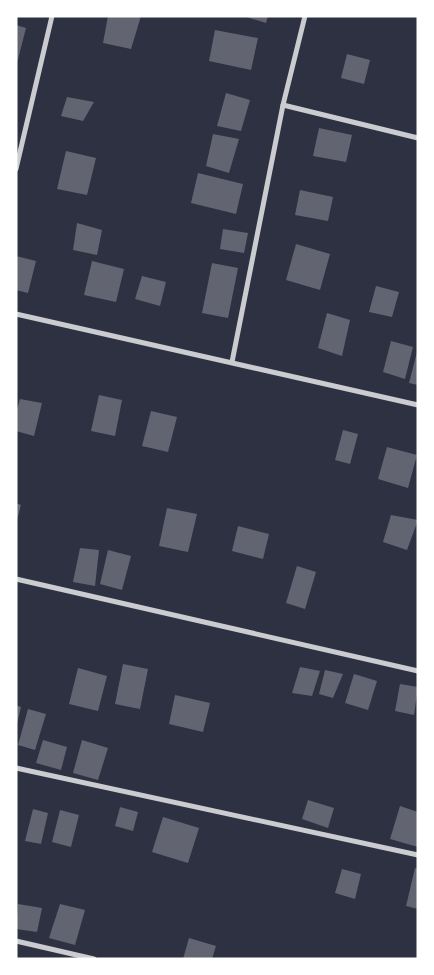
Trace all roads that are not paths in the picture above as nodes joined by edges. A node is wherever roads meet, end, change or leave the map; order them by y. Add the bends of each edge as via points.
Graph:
1 (52, 16) edge
2 (305, 16) edge
3 (283, 105) junction
4 (418, 138) edge
5 (16, 169) edge
6 (16, 314) edge
7 (232, 362) junction
8 (418, 405) edge
9 (16, 579) edge
10 (418, 671) edge
11 (16, 768) edge
12 (418, 855) edge
13 (16, 941) edge
14 (94, 959) edge

1 - 5 street
2 - 3 street
3 - 4 street
3 - 7 street
6 - 7 street
7 - 8 street
9 - 10 street
11 - 12 street
13 - 14 street

